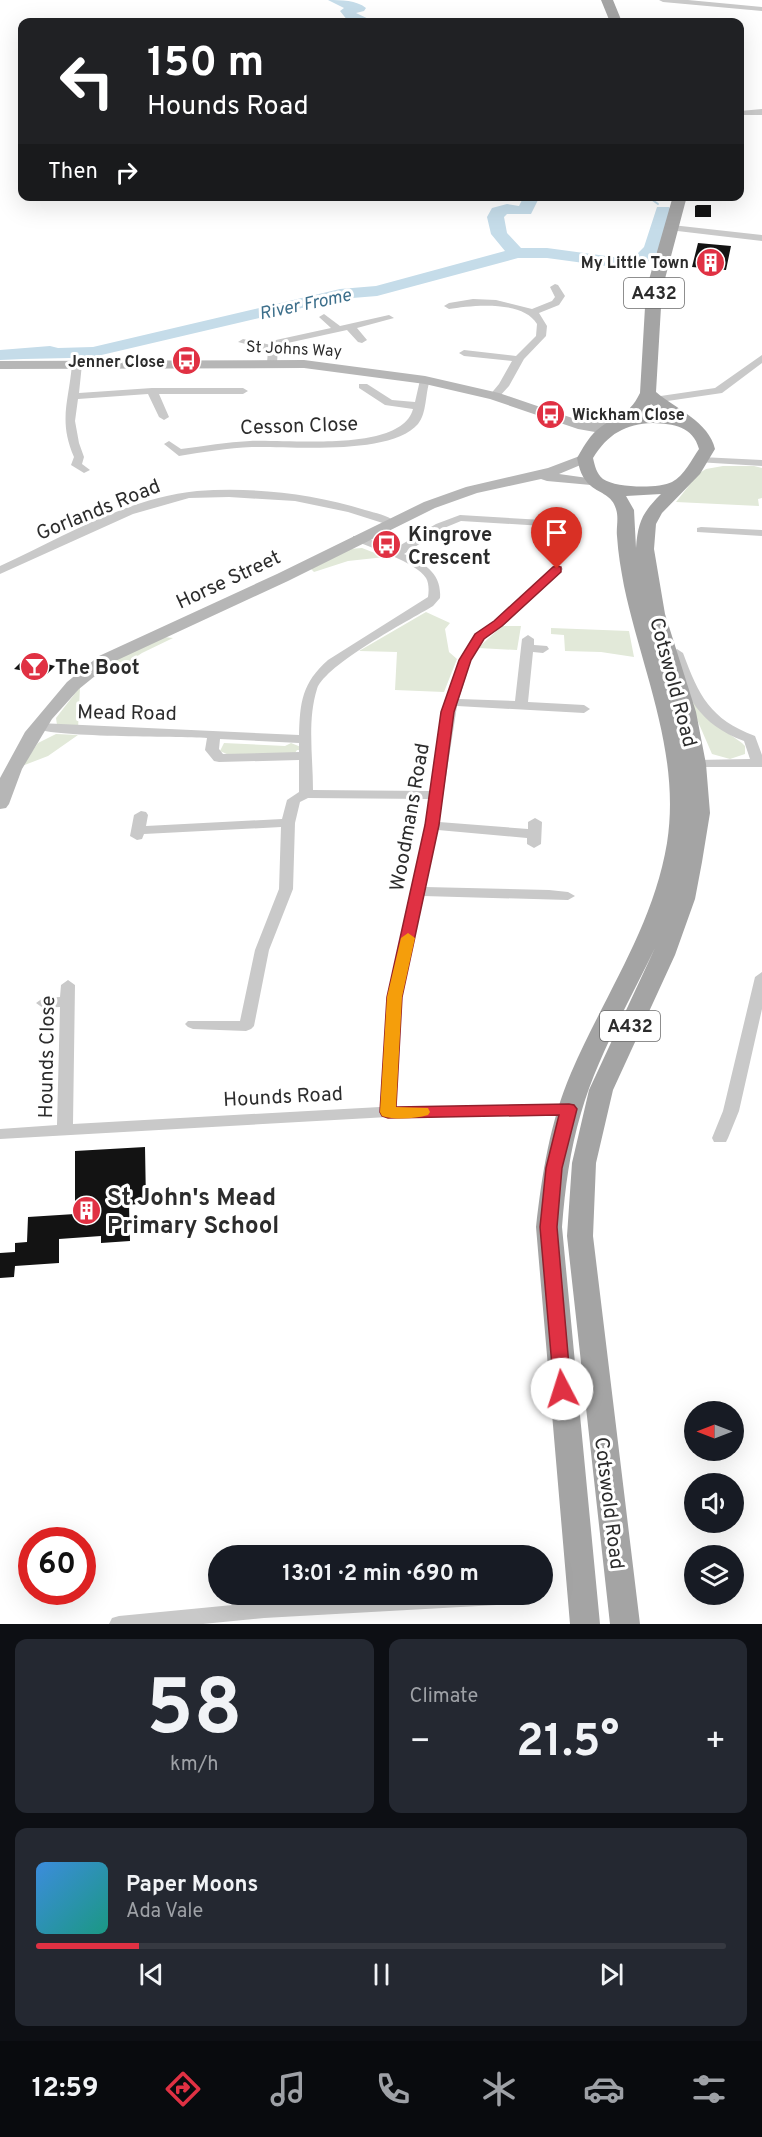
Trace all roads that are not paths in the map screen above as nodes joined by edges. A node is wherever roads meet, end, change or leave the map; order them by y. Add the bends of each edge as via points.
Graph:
1 (607, 0) edge
2 (663, 0) edge
3 (762, 9) edge
4 (614, 18) edge
5 (762, 112) edge
6 (744, 113) edge
7 (679, 201) edge
8 (672, 228) junction
9 (762, 238) edge
10 (555, 286) dead end
11 (449, 306) dead end
12 (534, 312) junction
13 (324, 317) dead end
14 (382, 321) dead end
15 (350, 327) junction
16 (339, 330) junction
17 (362, 340) dead end
18 (243, 342) dead end
19 (464, 353) dead end
20 (272, 356) junction
21 (762, 358) edge
22 (518, 359) junction
23 (77, 364) junction
24 (0, 365) edge
25 (425, 380) junction
26 (363, 386) dead end
27 (152, 391) junction
28 (243, 391) dead end
29 (75, 396) junction
30 (494, 396) junction
31 (653, 400) junction
32 (419, 406) junction
33 (164, 417) dead end
34 (683, 421) junction
35 (620, 423) junction
36 (578, 425) junction
37 (169, 444) dead end
38 (588, 452) junction
39 (701, 460) junction
40 (762, 463) edge
41 (84, 470) dead end
42 (539, 476) junction
43 (603, 485) junction
44 (678, 486) junction
45 (389, 522) junction
46 (543, 523) dead end
47 (701, 530) dead end
48 (762, 533) edge
49 (357, 538) junction
50 (395, 554) junction
51 (557, 569) dead end
52 (0, 570) edge
53 (672, 640) dead end
54 (543, 649) dead end
55 (453, 702) junction
56 (521, 705) junction
57 (584, 709) dead end
58 (39, 727) junction
59 (762, 731) edge
60 (214, 735) junction
61 (306, 739) junction
62 (750, 739) junction
63 (307, 756) junction
64 (760, 763) edge
65 (696, 764) junction
66 (306, 794) junction
67 (435, 795) junction
68 (0, 804) edge
69 (141, 815) dead end
70 (288, 824) junction
71 (432, 825) junction
72 (534, 833) dead end
73 (419, 891) junction
74 (568, 896) dead end
75 (762, 976) edge
76 (68, 986) dead end
77 (67, 1002) junction
78 (44, 1003) dead end
79 (193, 1024) dead end
80 (601, 1090) junction
81 (569, 1109) junction
82 (388, 1112) junction
83 (66, 1129) junction
84 (0, 1134) edge
85 (720, 1138) dead end
86 (353, 1605) edge
87 (119, 1624) edge
88 (585, 1624) edge
89 (624, 1624) edge

1 - 4 main road
2 - 3 street
5 - 6 street
7 - 8 main road, A432
8 - 9 street
8 - 31 main road, A432 via 654,290
10 - 12 street via 560,296 556,303
11 - 12 street via 496,303
12 - 22 street via 543,328 541,335
13 - 16 street
14 - 15 street
15 - 16 street
15 - 17 street
16 - 20 street via 286,340
18 - 20 street
19 - 22 street
20 - 23 main road, St Johns Way
20 - 25 main road, St Johns Way
21 - 31 street via 718,391
22 - 30 street via 506,384
23 - 24 main road, St Johns Way
23 - 29 street
25 - 30 main road, St Johns Way
25 - 32 street, Cesson Close
26 - 32 street, Cesson Close via 389,404
27 - 28 street
27 - 29 street
27 - 33 street
29 - 41 street via 68,430 79,457 76,465
30 - 36 main road, St Johns Way
31 - 34 main road
31 - 35 main road
32 - 37 street, Cesson Close via 416,418 406,429 357,442 238,445 179,453
34 - 35 main road via 647,418
34 - 39 main road via 705,440 707,449
35 - 36 main road, St Johns Way via 595,428
35 - 38 main road via 600,435
36 - 38 main road via 588,437
38 - 42 main road, Horse Street
38 - 43 main road, A432 via 589,474
39 - 40 street
39 - 44 main road, A432
42 - 43 main road, Horse Street
42 - 45 main road, Horse Street via 470,490
43 - 44 main road via 640,491
43 - 81 main road, Cotswold Road / A432 via 625,509 630,567 677,760 680,804 666,895 653,932 584,1070
44 - 65 main road, Cotswold Road / A432 via 647,524 645,549 656,614 686,712
45 - 49 main road, Horse Street
45 - 52 street, Gorlands Road via 308,498 193,494 118,517
46 - 50 street via 528,519 460,518
47 - 48 street via 738,537
49 - 50 street
49 - 58 main road, Horse Street via 98,664 76,683
50 - 61 street via 431,575 434,598 322,672 311,689
51 - 55 street, Woodmans Road via 479,637 465,660
53 - 62 street, Cotswold Road via 690,693 709,717 730,733
54 - 56 street via 528,644
55 - 56 street
55 - 67 street, Woodmans Road via 448,712
56 - 57 street
58 - 60 street, Mead Road
58 - 68 main road, Horse Street via 10,771
59 - 62 street
60 - 61 street, Mead Road
60 - 63 street via 212,750 219,758
61 - 63 street
62 - 64 street
63 - 66 street
64 - 65 street
65 - 80 main road, Cotswold Road / A432 via 699,813 684,899 664,955
66 - 67 street
66 - 70 street via 294,800
67 - 71 street, Woodmans Road
69 - 70 street via 137,833
70 - 79 street via 286,889 262,950 246,1026
71 - 72 street
71 - 73 street, Woodmans Road
73 - 74 street
73 - 82 street, Woodmans Road via 394,997
75 - 85 street
76 - 77 street, Hounds Close
77 - 78 street
77 - 83 street, Hounds Close
80 - 81 main road via 585,1108
80 - 89 main road, Cotswold Road / A432 via 584,1163 580,1236
81 - 82 street, Hounds Road
81 - 88 main road, Cotswold Road / A432 via 554,1168 549,1227
82 - 83 street, Hounds Road
83 - 84 street, Hounds Road
86 - 87 street

